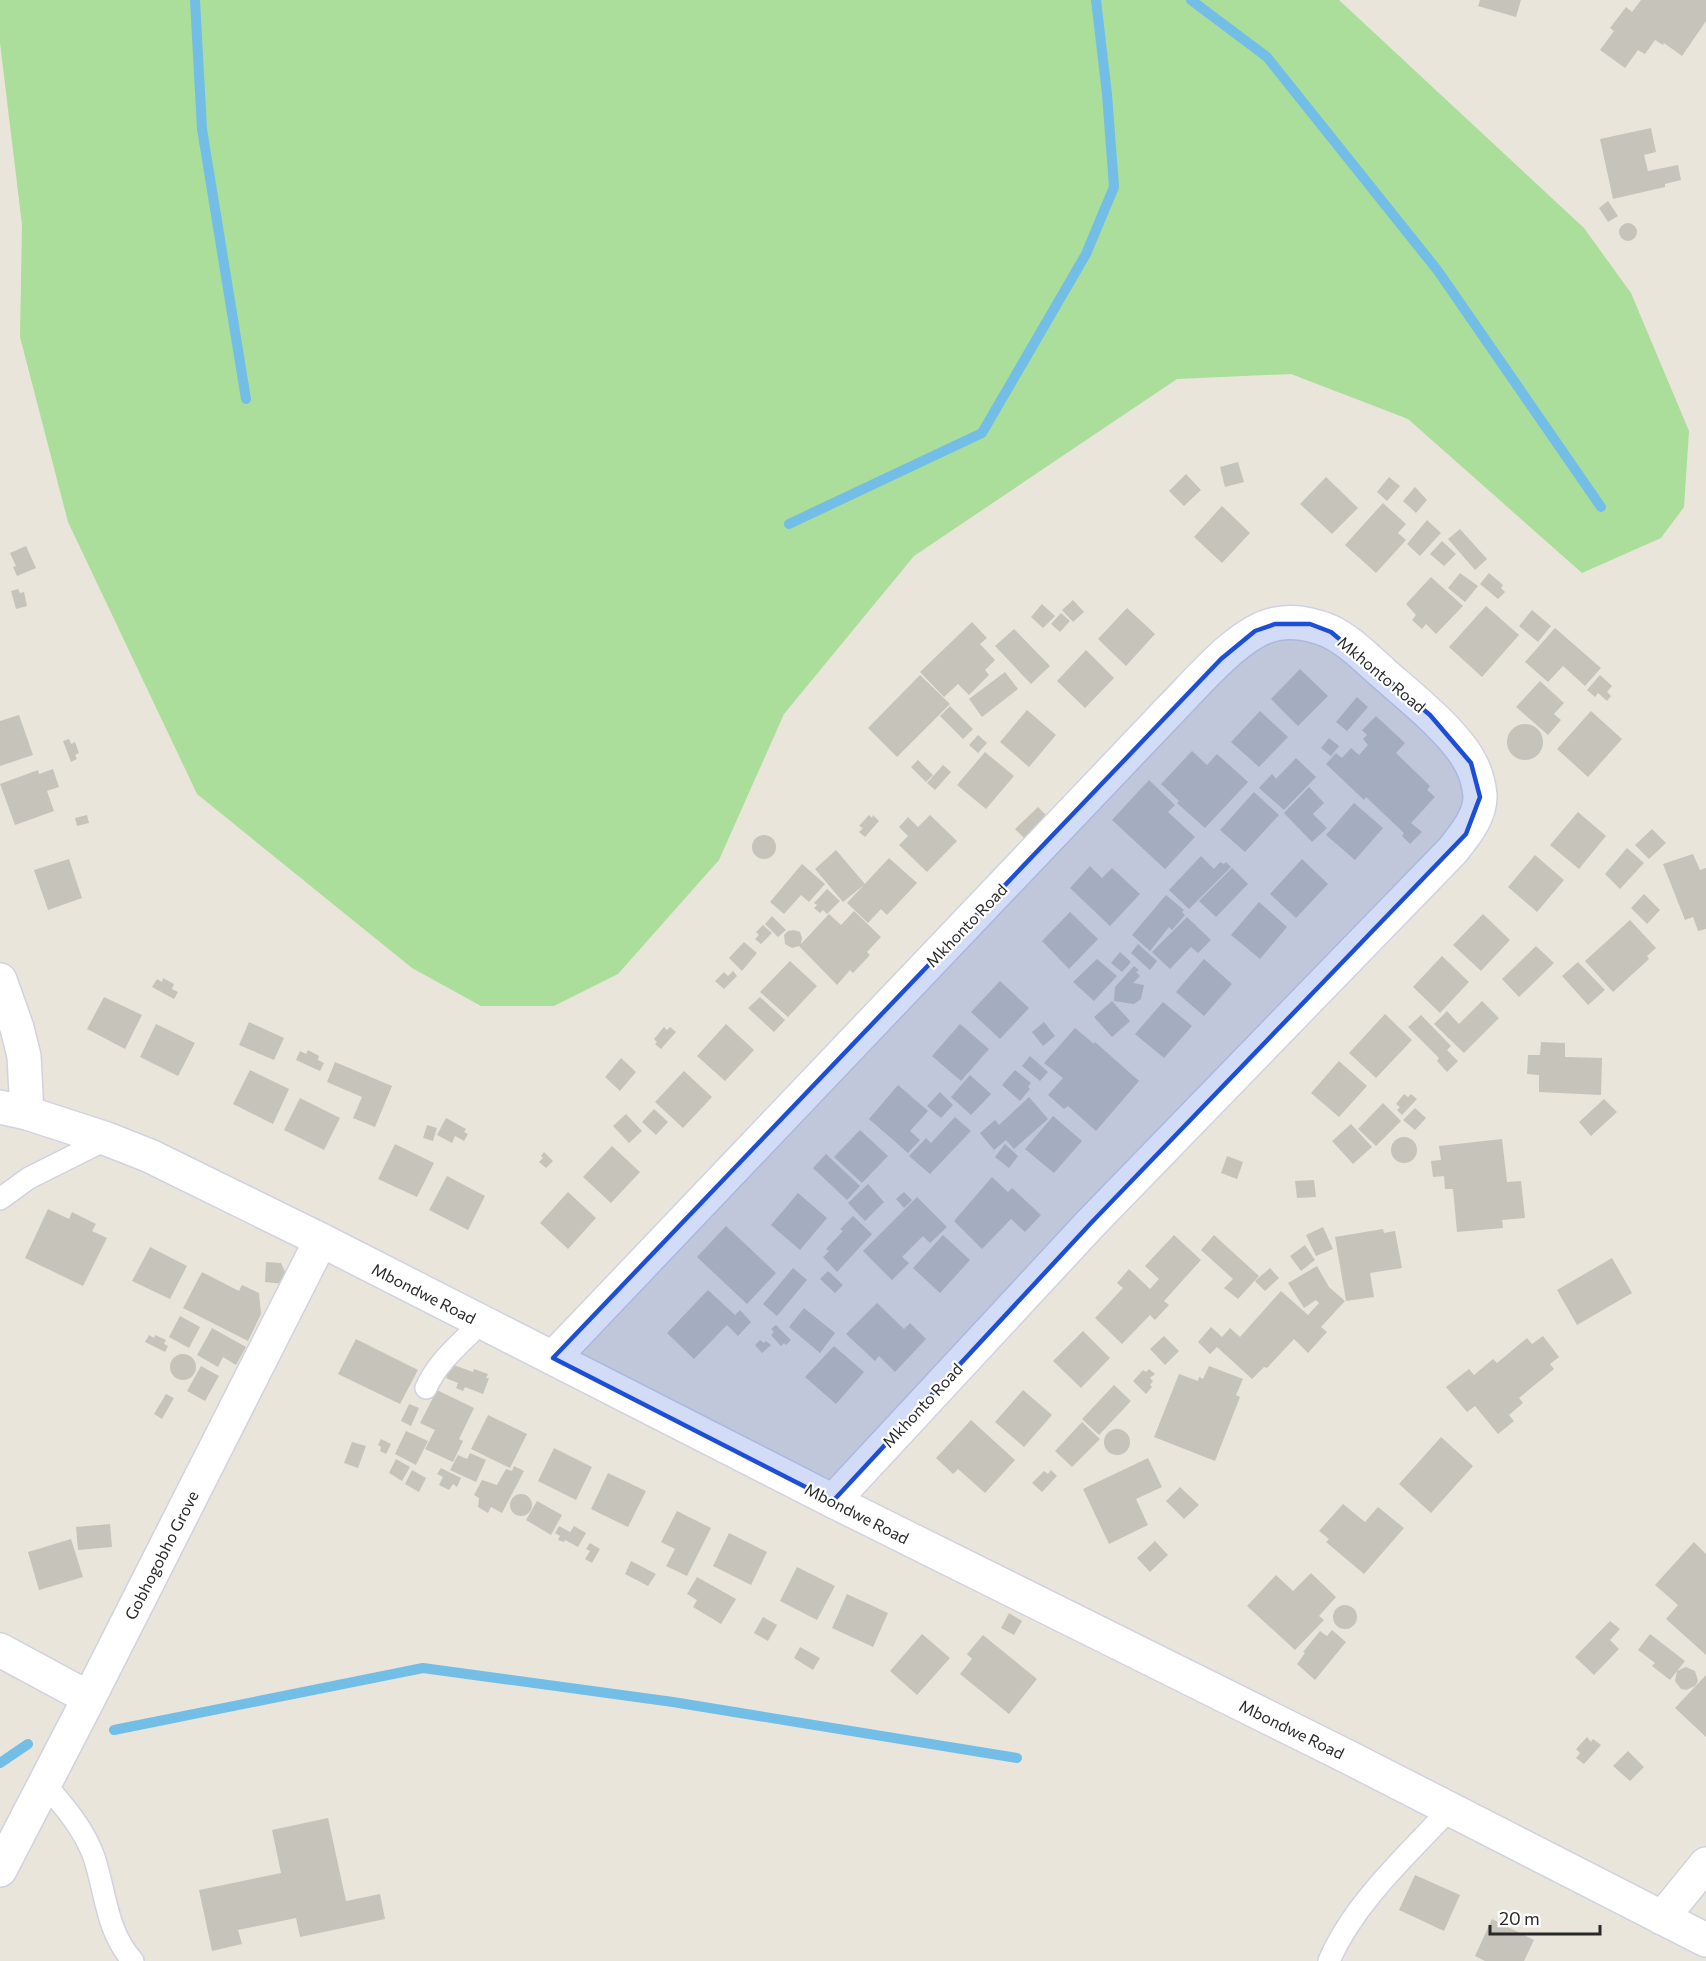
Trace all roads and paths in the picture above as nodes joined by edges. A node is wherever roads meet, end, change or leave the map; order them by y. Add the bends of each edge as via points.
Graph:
1 (0, 980) edge
2 (14, 1110) edge
3 (107, 1139) junction
4 (0, 1199) edge
5 (321, 1240) junction
6 (482, 1322) junction
7 (553, 1358) junction
8 (426, 1388) dead end
9 (833, 1501) junction
10 (0, 1650) edge
11 (89, 1698) junction
12 (45, 1784) junction
13 (1450, 1809) junction
14 (1706, 1864) edge
15 (0, 1870) edge
16 (1662, 1918) junction
17 (1706, 1940) edge
18 (133, 1961) edge
19 (1329, 1961) edge

1 - 2 street via 24,1056
2 - 3 street, Mbondwe Road
3 - 4 lane via 29,1178
3 - 5 street, Mbondwe Road
5 - 6 street, Mbondwe Road
5 - 11 street, Gobhogobho Grove
6 - 7 street, Mbondwe Road
6 - 8 lane via 434,1371
7 - 9 street, Mbondwe Road
7 - 9 street, Mkhonto Road via 1221,659 1255,631 1275,624 1310,624 1331,632 1430,715 1471,763 1480,797 1466,834 1091,1223
9 - 13 street, Mbondwe Road
10 - 11 street
11 - 12 street, Gobhogobho Grove
12 - 15 street, Gobhogobho Grove
12 - 18 lane via 85,1836 110,1921
13 - 16 street, Mbondwe Road
13 - 19 lane via 1368,1899
14 - 16 street
16 - 17 street, Mbondwe Road

